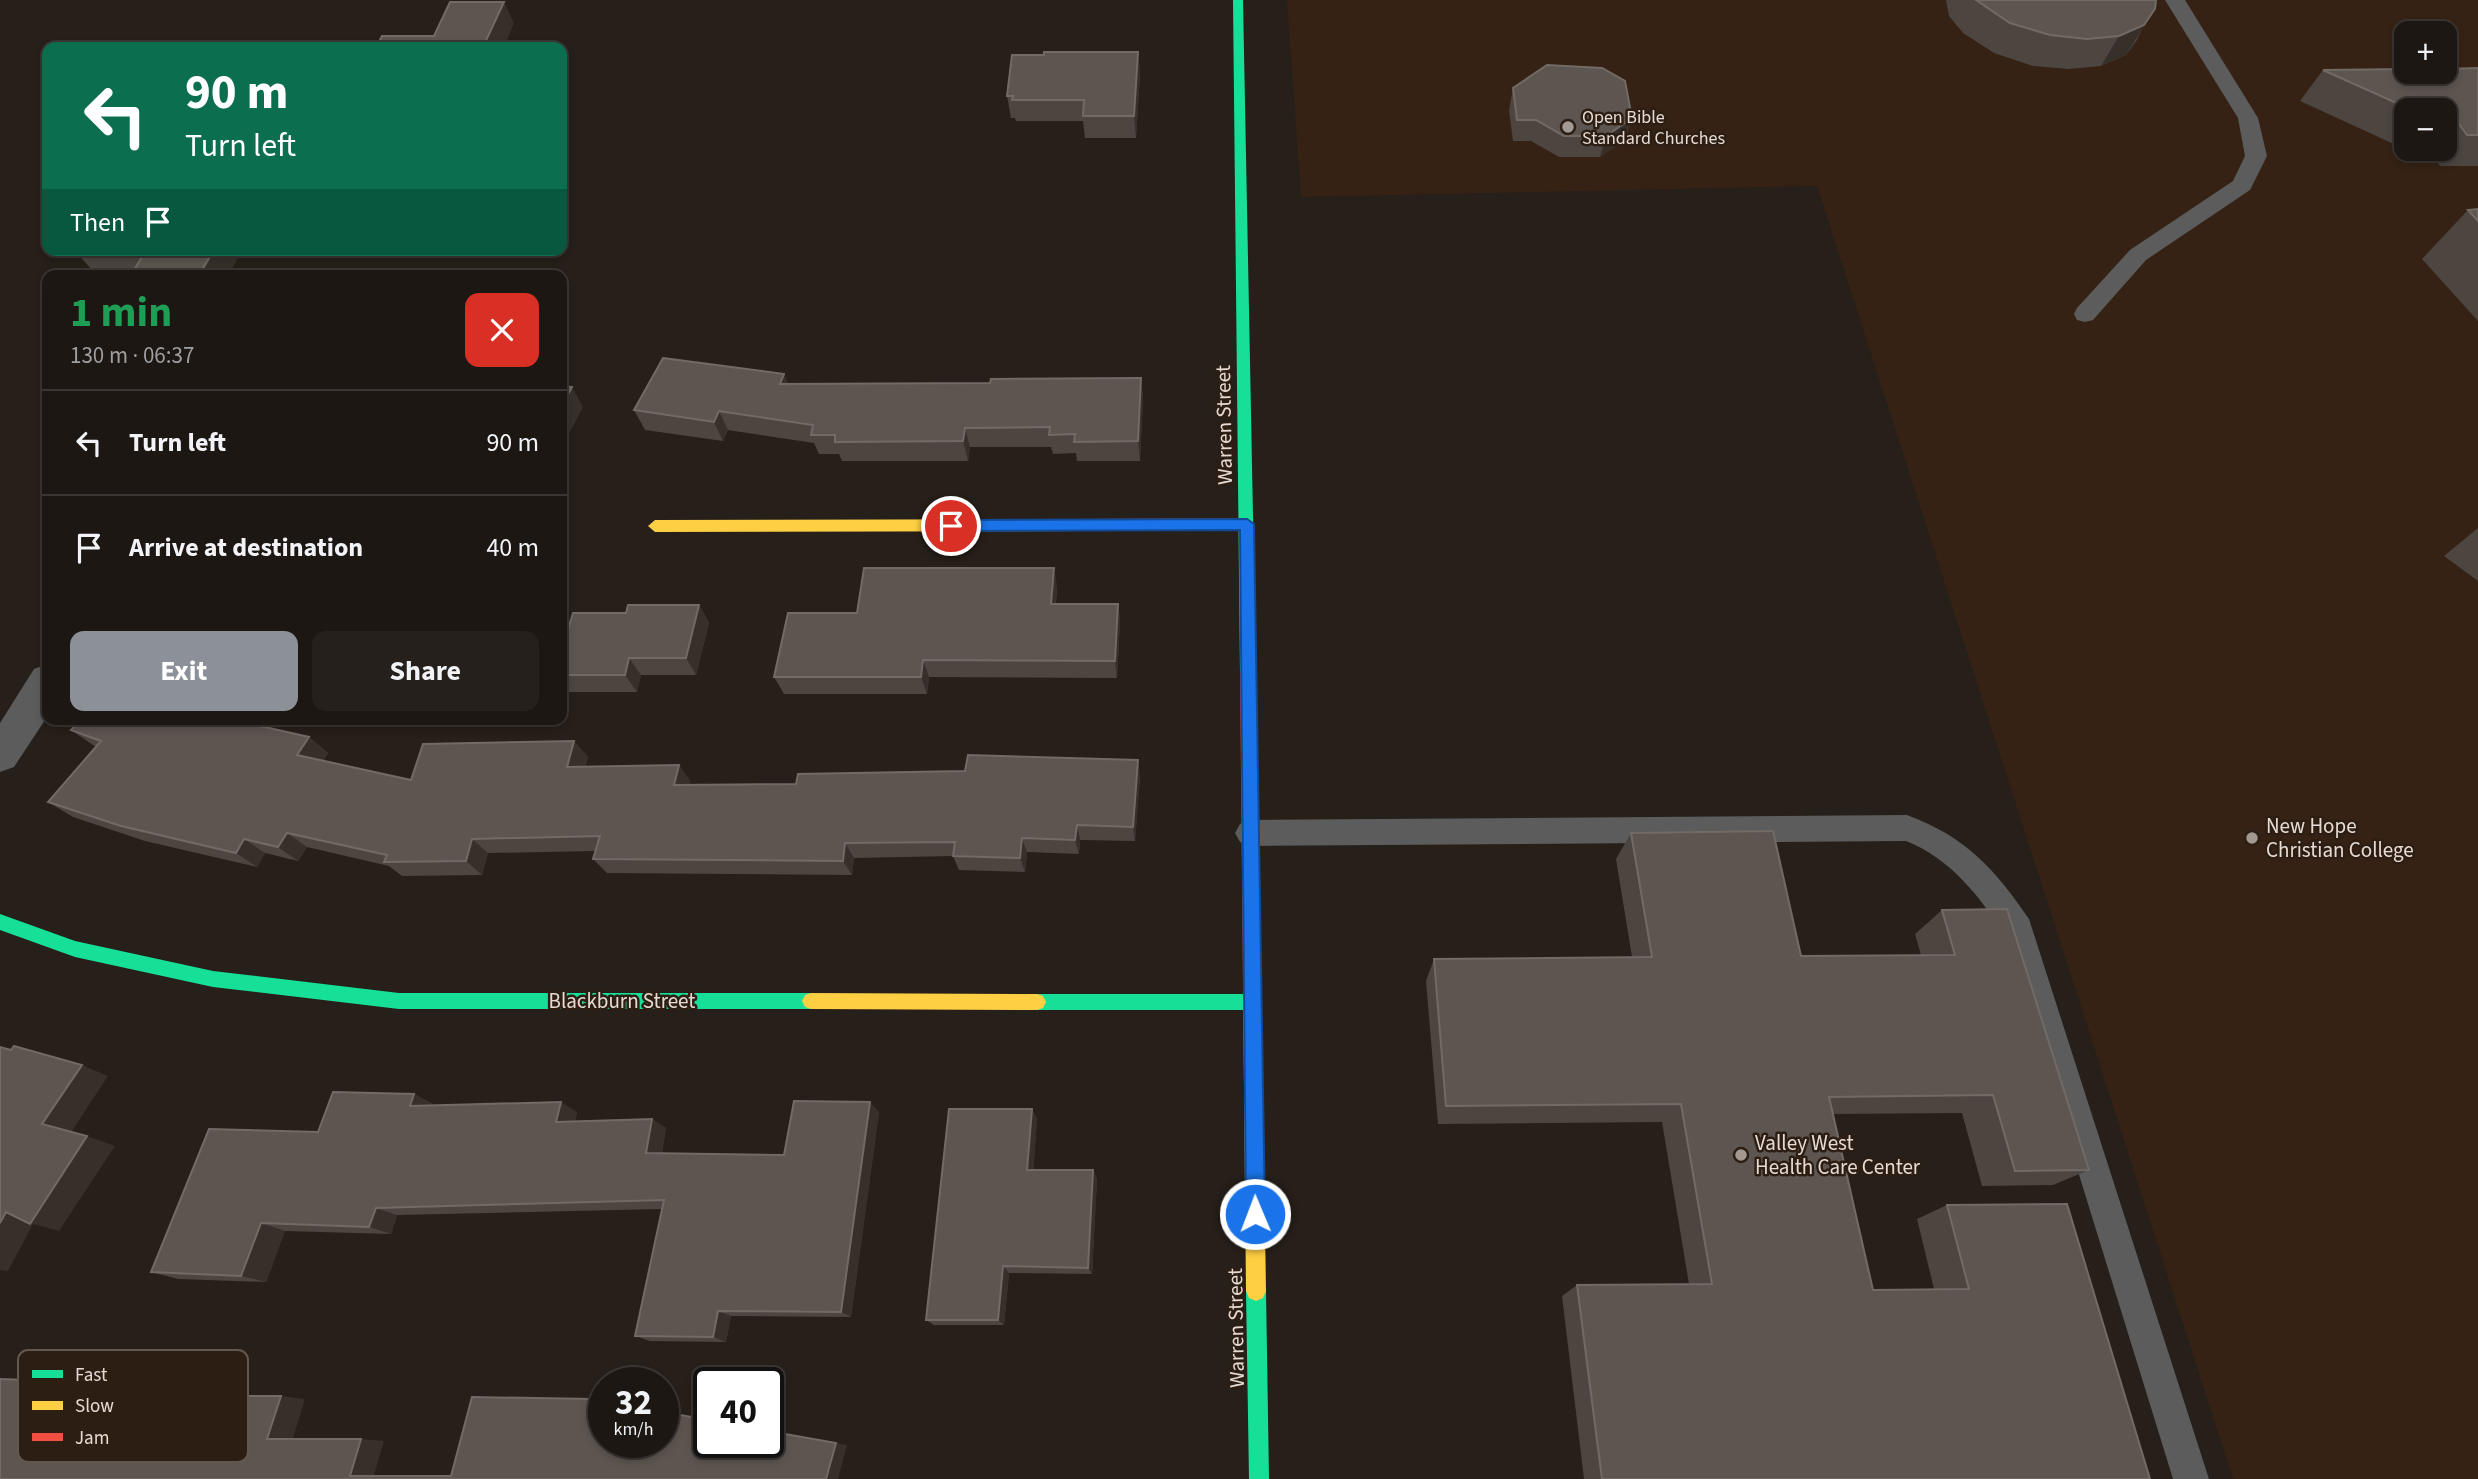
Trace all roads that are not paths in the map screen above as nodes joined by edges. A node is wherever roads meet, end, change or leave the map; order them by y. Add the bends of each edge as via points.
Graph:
1 (1238, 0) edge
2 (2175, 0) edge
3 (2085, 314) dead end
4 (1247, 524) junction
5 (654, 526) dead end
6 (42, 690) edge
7 (0, 755) edge
8 (1250, 833) junction
9 (0, 922) edge
10 (1252, 1002) junction
11 (1259, 1479) edge
12 (2191, 1479) edge

1 - 4 street, Warren Street
2 - 3 lane via 2248,118 2256,156 2242,185 2138,255
4 - 5 street
4 - 8 street, Warren Street
6 - 7 street
8 - 10 street, Warren Street
8 - 12 lane via 1907,828 1951,848 1991,888 2018,929
9 - 10 street, Blackburn Street via 75,949 213,979 400,1000
10 - 11 street, Warren Street

